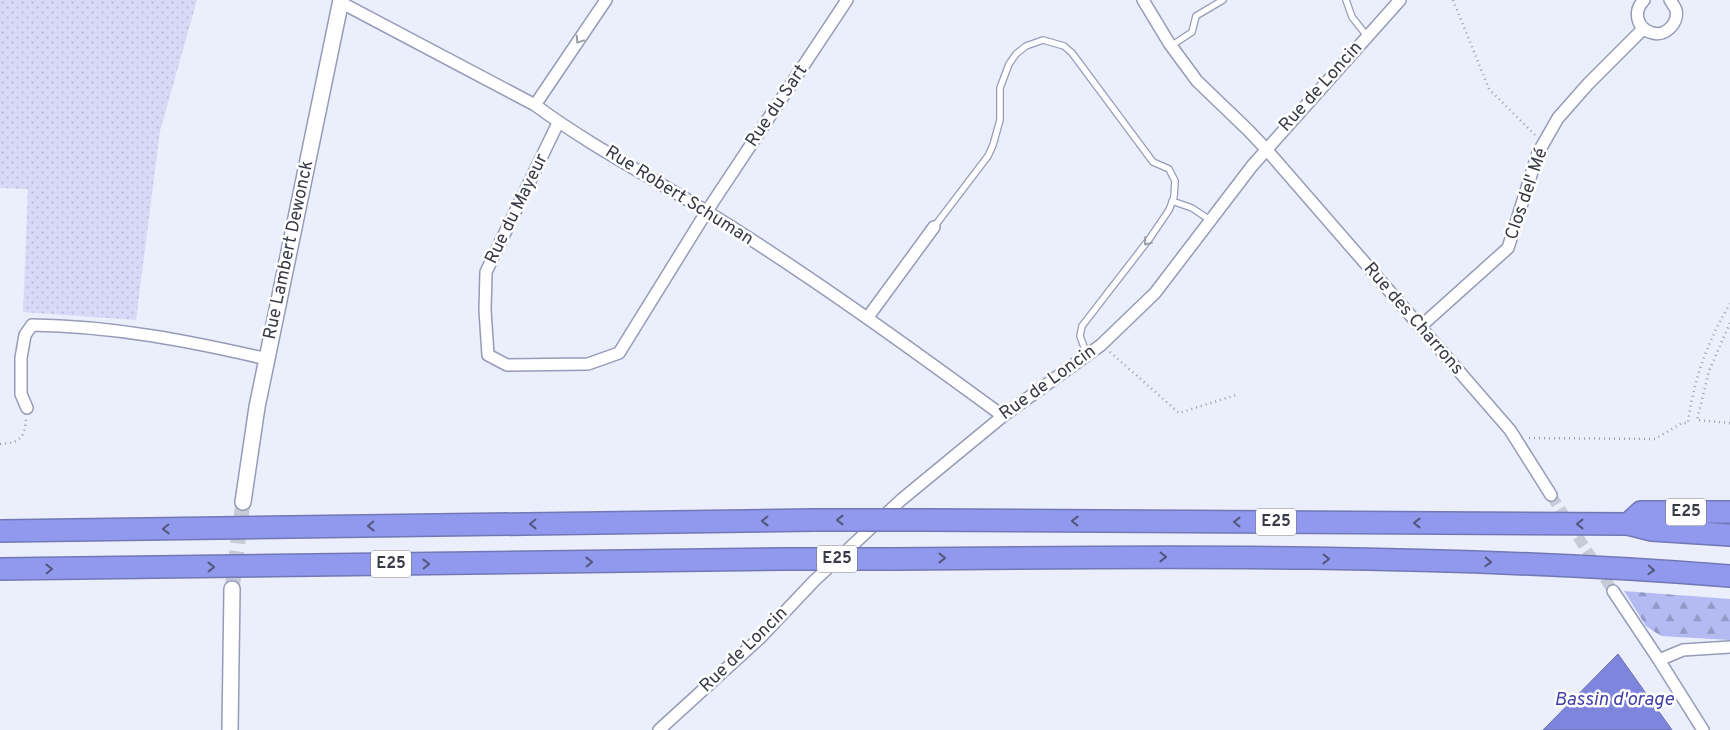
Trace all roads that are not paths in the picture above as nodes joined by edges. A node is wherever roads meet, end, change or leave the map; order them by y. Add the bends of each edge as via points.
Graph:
1 (606, 0) edge
2 (847, 0) edge
3 (1143, 0) edge
4 (1223, 0) edge
5 (1346, 0) edge
6 (1400, 0) edge
7 (1644, 0) edge
8 (1670, 0) edge
9 (341, 1) edge
10 (1643, 28) junction
11 (1367, 36) junction
12 (1171, 46) junction
13 (535, 105) junction
14 (558, 122) junction
15 (1266, 149) junction
16 (1172, 200) junction
17 (707, 212) junction
18 (1210, 220) junction
19 (934, 227) joint
20 (868, 318) junction
21 (1420, 327) junction
22 (1087, 355) junction
23 (267, 359) junction
24 (27, 408) road end
25 (1003, 416) junction
26 (1551, 496) tunnel mouth
27 (243, 502) tunnel mouth
28 (1730, 512) edge
29 (1628, 524) junction
30 (0, 531) edge
31 (1730, 535) edge
32 (0, 569) edge
33 (1730, 576) edge
34 (232, 589) tunnel mouth
35 (1613, 591) tunnel mouth
36 (1730, 647) edge
37 (1659, 660) junction
38 (230, 730) edge
39 (659, 730) edge
40 (1702, 730) edge

1 -> 13 street
2 - 17 street, Rue du Sart
3 - 12 street, Rue des Charrons
4 - 12 lane via 1196,16 1192,32
5 - 11 lane via 1352,17
6 - 11 street, Rue de Loncin
7 - 10 street via 1637,18
8 - 10 street via 1676,11 1675,23 1666,32 1654,34
9 - 13 street, Rue Robert Schuman
9 - 23 street, Rue Lambert Dewonck
10 - 21 street, Clos del' Mé via 1558,118 1538,153 1508,248
11 - 15 street, Rue de Loncin
12 - 15 street, Rue des Charrons via 1197,81
13 - 14 street, Rue Robert Schuman
14 - 17 street, Rue Robert Schuman
14 - 17 street, Rue du Mayeur via 486,272 488,355 507,365 588,364 619,353
15 - 18 street, Rue de Loncin
15 - 21 street, Rue des Charrons
16 - 18 lane
16 - 19 lane via 1175,181 1169,169 1154,162 1072,53 1064,46 1043,40 1026,46 1010,64 1000,88 1000,120 994,145
16 -> 22 lane via 1150,238 1082,326 1080,336
17 - 20 street, Rue Robert Schuman
18 - 22 street, Rue de Loncin via 1155,293
19 - 20 street
20 - 25 street, Rue Robert Schuman
21 - 26 street, Rue des Charrons via 1510,430
22 - 25 street, Rue de Loncin
23 - 24 street via 138,333 67,325 32,325 25,335 21,358 21,394
23 - 27 street, Rue Lambert Dewonck
25 - 39 street, Rue de Loncin via 901,500 814,581 761,637
28 - 29 highway, E25 via 1641,512
29 -> 30 highway, E25, bridge via 814,520
29 - 31 highway via 1652,530
32 -> 33 highway, E25, bridge via 1114,557 1439,560
34 - 38 street
35 - 37 street
36 - 37 street via 1683,650
37 - 40 street

